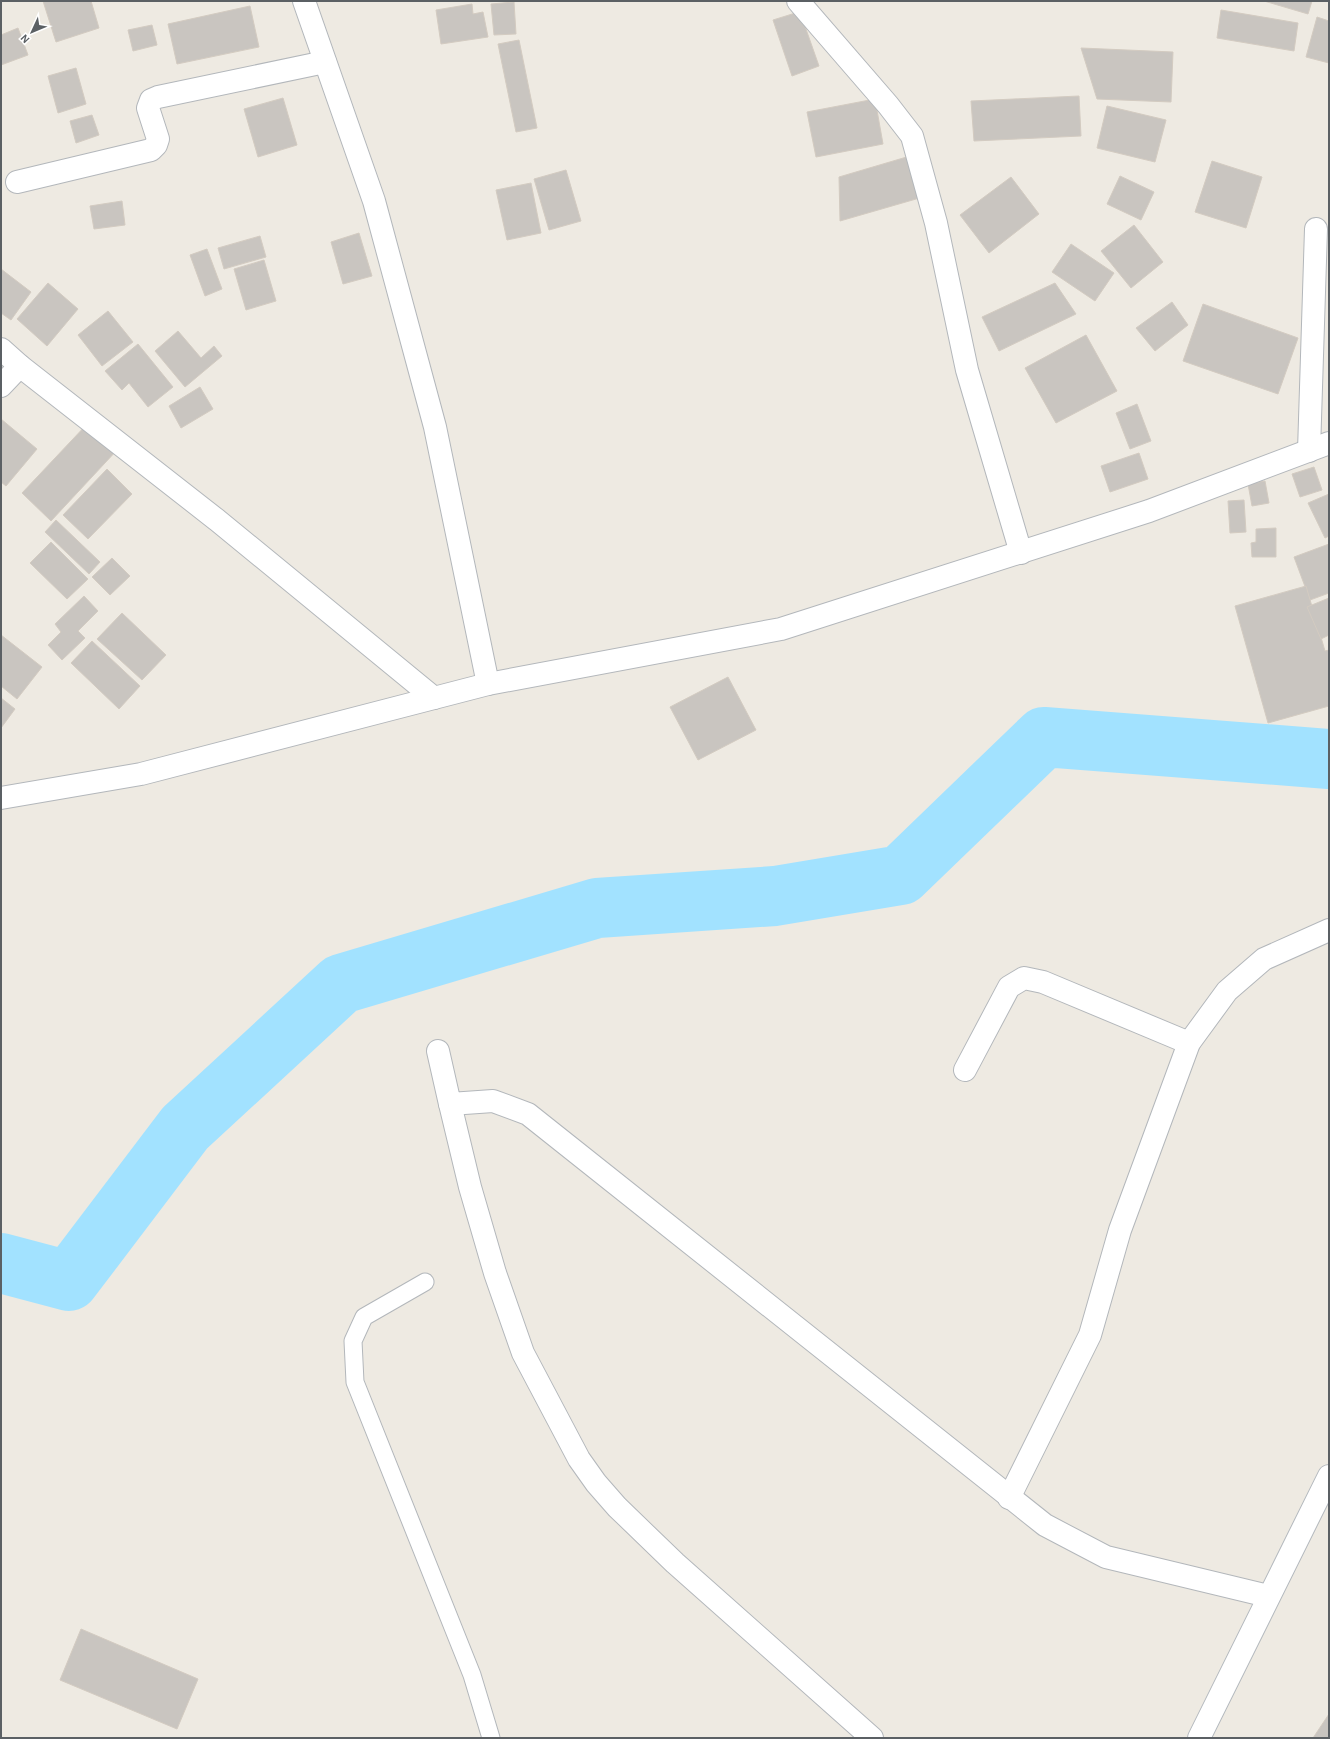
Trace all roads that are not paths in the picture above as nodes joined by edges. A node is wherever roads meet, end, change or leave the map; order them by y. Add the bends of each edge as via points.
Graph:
1 (304, 1) edge
2 (798, 1) edge
3 (325, 62) junction
4 (17, 182) dead end
5 (1316, 229) dead end
6 (1, 348) edge
7 (20, 366) junction
8 (1, 386) edge
9 (1329, 443) edge
10 (1309, 451) junction
11 (1021, 553) junction
12 (488, 684) junction
13 (434, 698) junction
14 (1, 798) edge
15 (1329, 930) edge
16 (1189, 1043) junction
17 (438, 1051) dead end
18 (965, 1070) dead end
19 (450, 1104) junction
20 (426, 1282) dead end
21 (1329, 1476) edge
22 (1009, 1498) junction
23 (1268, 1596) junction
24 (491, 1738) edge
25 (872, 1738) edge
26 (1199, 1738) edge

1 - 3 street
2 - 11 street via 912,136 936,223 967,370
3 - 4 street via 158,97 151,100 148,108 158,139 151,150
3 - 12 street via 374,202 435,427
5 - 10 street
6 - 7 street
7 - 8 street
7 - 13 street via 217,520
9 - 10 street
10 - 11 street via 1149,512
11 - 12 street via 781,629
12 - 13 street
13 - 14 street via 141,774
15 - 16 street via 1264,959 1227,991
16 - 18 street via 1043,982 1024,978 1009,987
16 - 22 street via 1120,1230 1090,1334
17 - 19 street
19 - 22 street via 493,1101 528,1114
19 - 25 street via 470,1187 495,1273 518,1338 579,1460 617,1507 675,1563
20 - 24 lane via 364,1317 353,1341 355,1382 472,1675
21 - 23 street
22 - 23 street via 1045,1525 1106,1557
23 - 26 street

